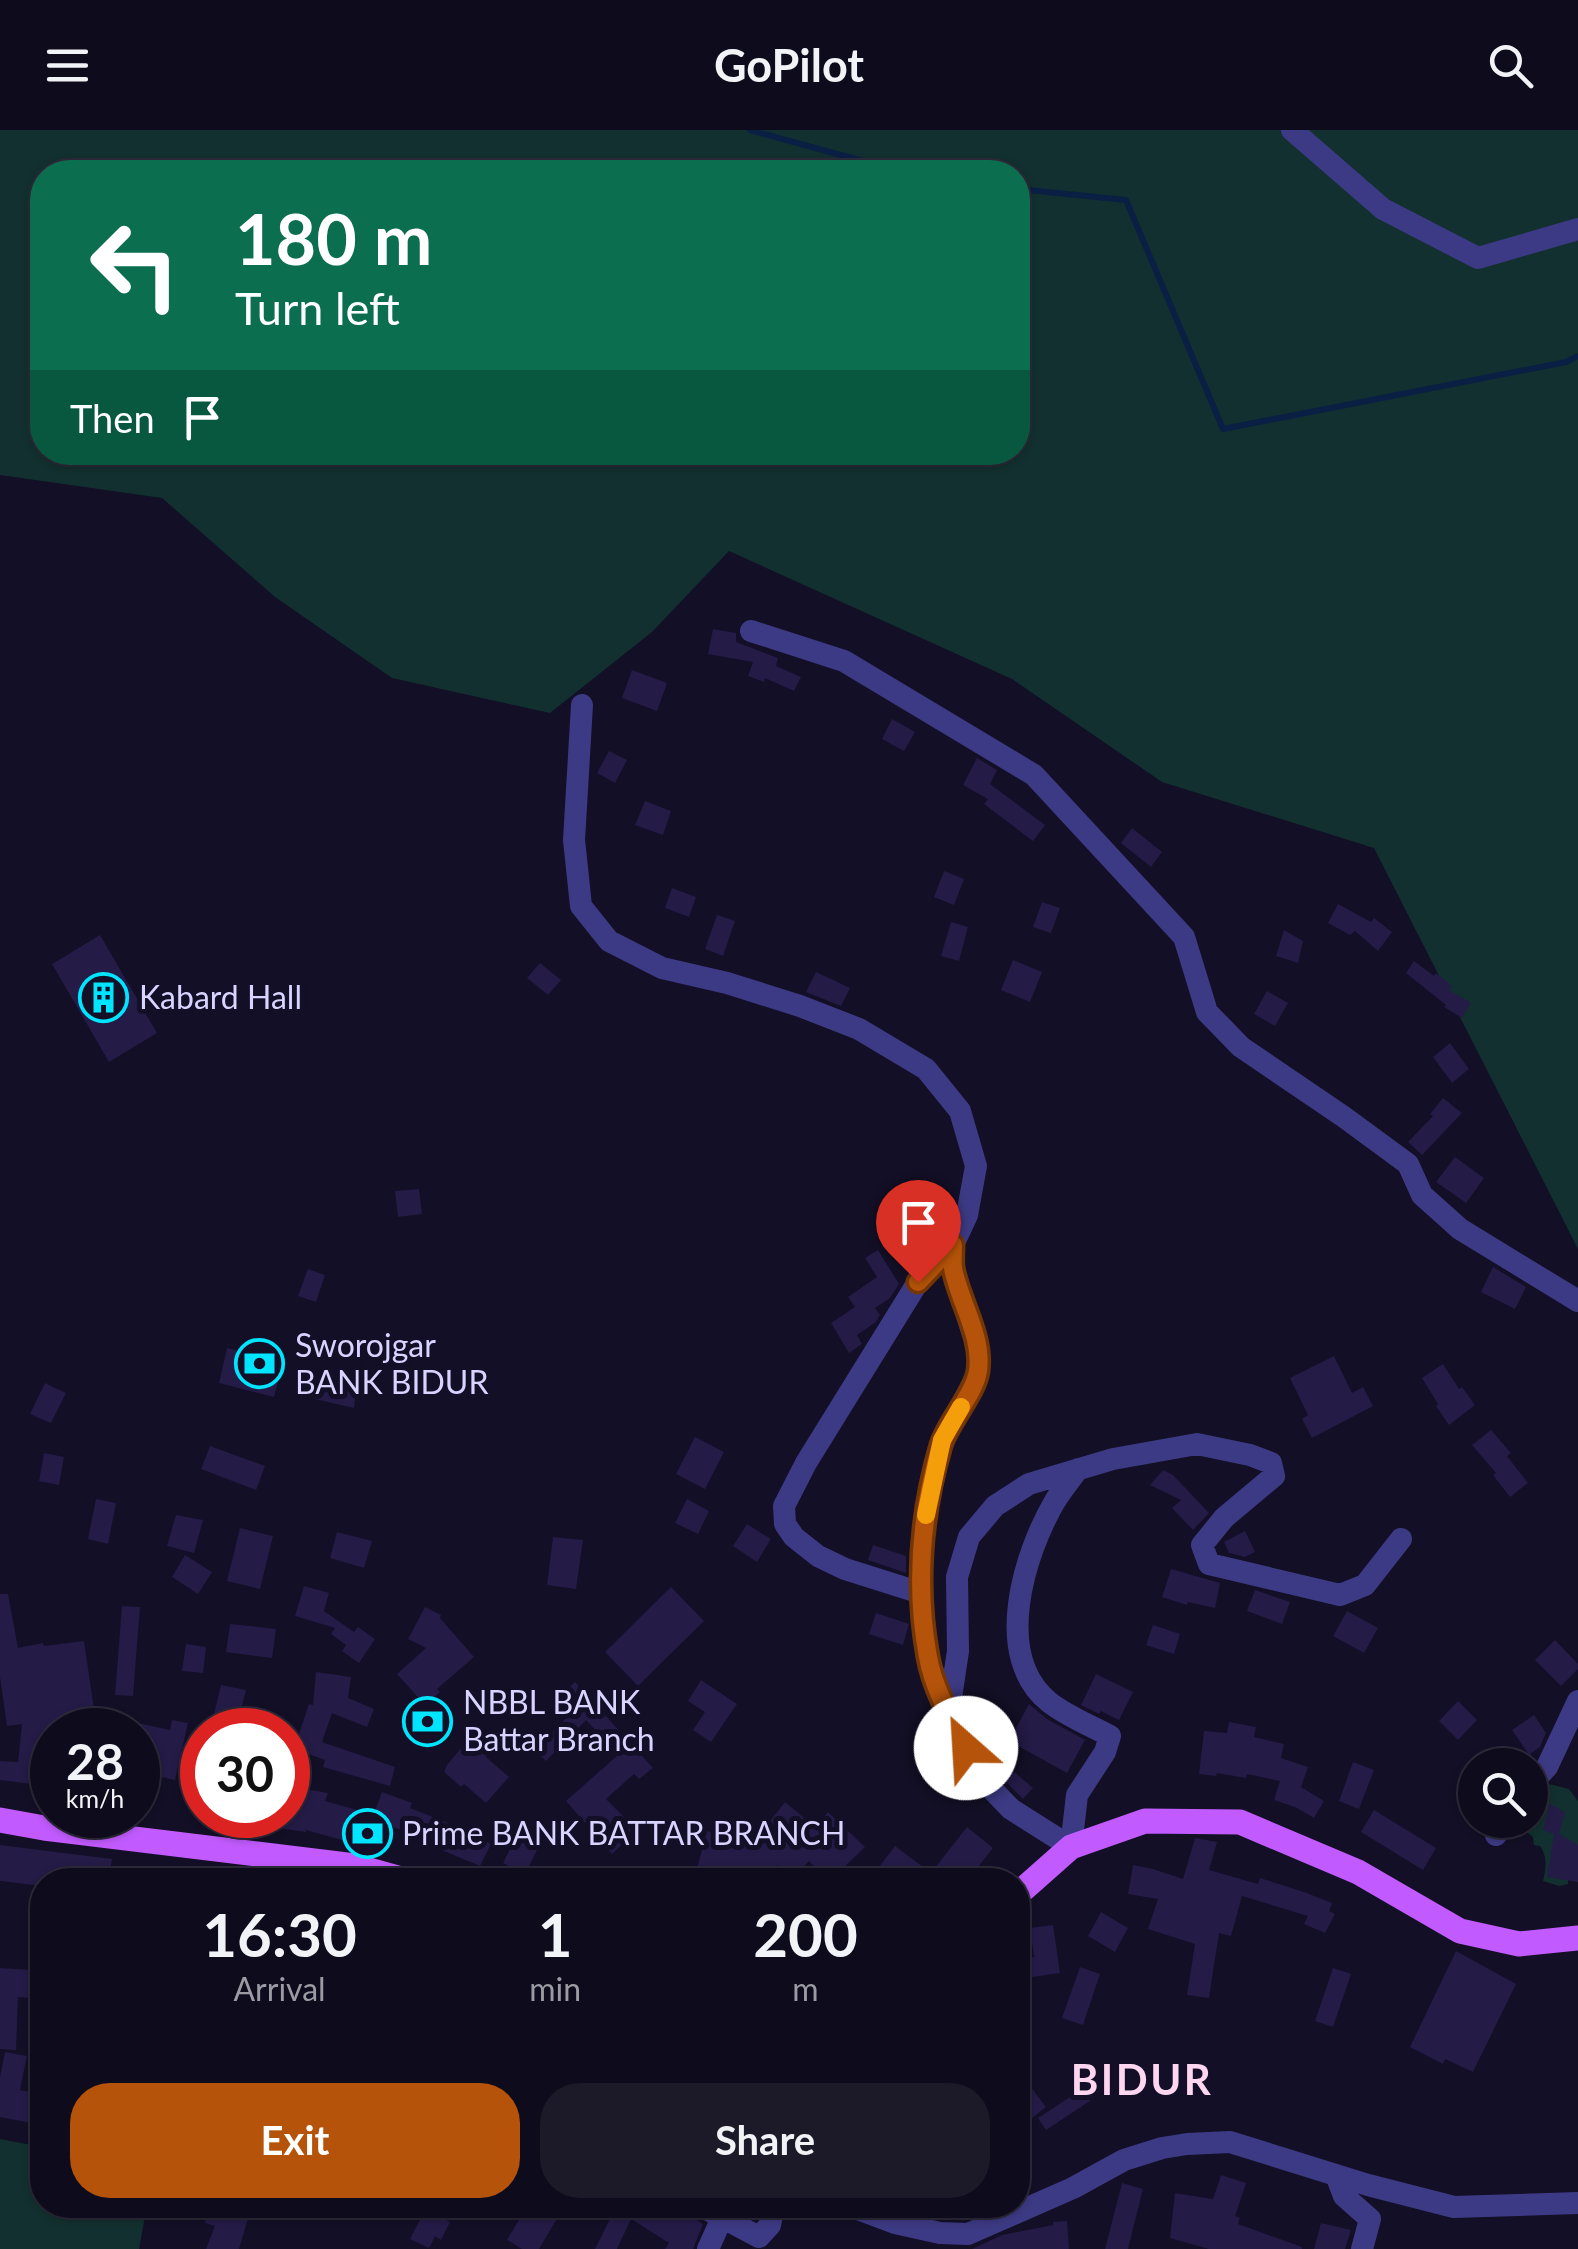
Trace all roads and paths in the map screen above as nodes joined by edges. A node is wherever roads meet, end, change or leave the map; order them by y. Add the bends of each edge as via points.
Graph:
1 (1292, 130) edge
2 (1578, 229) edge
3 (752, 631) dead end
4 (582, 705) dead end
5 (953, 1245) junction
6 (1578, 1301) edge
7 (1078, 1470) junction
8 (1401, 1539) dead end
9 (922, 1592) junction
10 (1578, 1701) edge
11 (949, 1714) junction
12 (1548, 1765) edge
13 (0, 1820) edge
14 (1072, 1847) junction
15 (362, 1868) edge
16 (1030, 1884) edge
17 (1578, 1938) edge
18 (1336, 2176) junction
19 (1578, 2203) edge
20 (1030, 2207) edge
21 (722, 2218) junction
22 (771, 2218) edge
23 (908, 2218) edge
24 (1005, 2218) edge
25 (708, 2249) edge
26 (764, 2249) edge
27 (1362, 2249) edge

1 - 2 street via 1383,209 1478,258
3 - 6 street via 844,662 1034,774 1184,937 1207,1012 1241,1047 1408,1164 1422,1195 1460,1230
4 - 5 street via 574,840 581,906 610,940 662,968 815,1012 926,1069 960,1110 976,1166 967,1215
5 - 9 street via 978,1374 942,1440 921,1549
5 - 9 street via 918,1282 784,1506 785,1524 818,1556
7 - 8 street via 1197,1444 1271,1462 1274,1476 1202,1545 1209,1564 1340,1595 1365,1586
7 - 11 street via 1029,1484 995,1506 970,1538 957,1576 958,1651
7 - 14 street via 1037,1538 1021,1588 1017,1643 1027,1675 1048,1702 1110,1736 1077,1795
9 - 11 street via 928,1660
10 - 12 street
11 - 14 street via 984,1781 1011,1809
13 - 15 main road
14 - 16 main road
14 - 17 main road via 1144,1821 1240,1822 1358,1872 1460,1931 1519,1944
18 - 19 street via 1454,2207
18 - 20 street via 1230,2142 1188,2144 1124,2160
18 - 27 street via 1344,2196 1370,2219
21 - 22 street via 759,2237
21 - 25 street
21 - 26 street
23 - 24 street via 940,2233 968,2234

